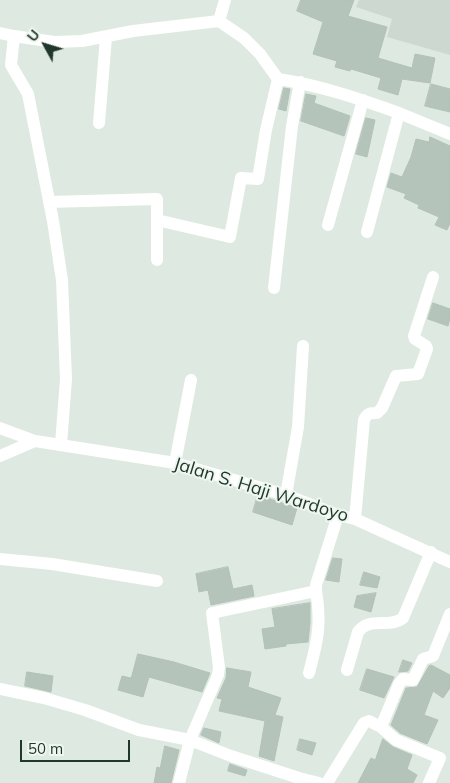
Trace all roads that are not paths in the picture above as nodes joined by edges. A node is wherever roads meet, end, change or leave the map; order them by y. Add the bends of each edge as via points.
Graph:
1 (222, 11) edge
2 (0, 33) edge
3 (14, 36) junction
4 (106, 37) junction
5 (278, 79) junction
6 (300, 82) junction
7 (363, 100) junction
8 (399, 113) junction
9 (99, 123) dead end
10 (450, 134) edge
11 (49, 202) junction
12 (157, 220) junction
13 (328, 225) dead end
14 (368, 232) dead end
15 (157, 260) dead end
16 (433, 277) dead end
17 (274, 288) dead end
18 (303, 346) dead end
19 (191, 380) dead end
20 (0, 428) edge
21 (34, 440) junction
22 (61, 444) junction
23 (0, 456) edge
24 (175, 463) junction
25 (286, 495) junction
26 (338, 515) junction
27 (355, 519) junction
28 (431, 552) junction
29 (0, 559) edge
30 (450, 562) edge
31 (157, 580) dead end
32 (316, 591) junction
33 (450, 614) edge
34 (347, 670) dead end
35 (309, 673) dead end
36 (0, 689) edge
37 (381, 727) junction
38 (190, 740) junction
39 (445, 759) edge
40 (179, 783) edge
41 (318, 783) edge
42 (327, 783) edge
43 (429, 783) edge

1 - 4 street
1 - 5 street
2 - 3 street
3 - 4 street via 54,42
3 - 11 street via 11,65 28,94
4 - 9 street
5 - 6 street
5 - 12 street via 258,179 241,178 230,237
6 - 7 street
6 - 17 street
7 - 8 street
7 - 13 street
8 - 10 street
8 - 14 street
11 - 12 street via 157,199
11 - 22 street via 62,280 65,327 66,379
12 - 15 street
16 - 27 street via 414,336 427,349 420,373 396,376 382,408 377,413 370,412 364,420
18 - 25 street via 298,427
19 - 24 street
20 - 21 street, Jalan S. Haji Wardoyo
21 - 22 street, Jalan S. Haji Wardoyo
21 - 23 street
22 - 24 street, Jalan S. Haji Wardoyo
24 - 25 street, Jalan S. Haji Wardoyo
25 - 26 street, Jalan S. Haji Wardoyo
26 - 27 street, Jalan S. Haji Wardoyo
26 - 32 street
27 - 28 street, Jalan S. Haji Wardoyo
28 - 30 street, Jalan S. Haji Wardoyo
28 - 34 street via 403,618 361,627
29 - 31 street
32 - 35 street via 318,636
32 - 38 street via 212,612 220,667
33 - 37 street via 433,656 424,658 413,680 403,679 399,684
36 - 38 street via 85,710 139,730
37 - 39 street via 396,740
37 - 42 street via 368,721 364,724
38 - 40 street
38 - 41 street
39 - 43 street

